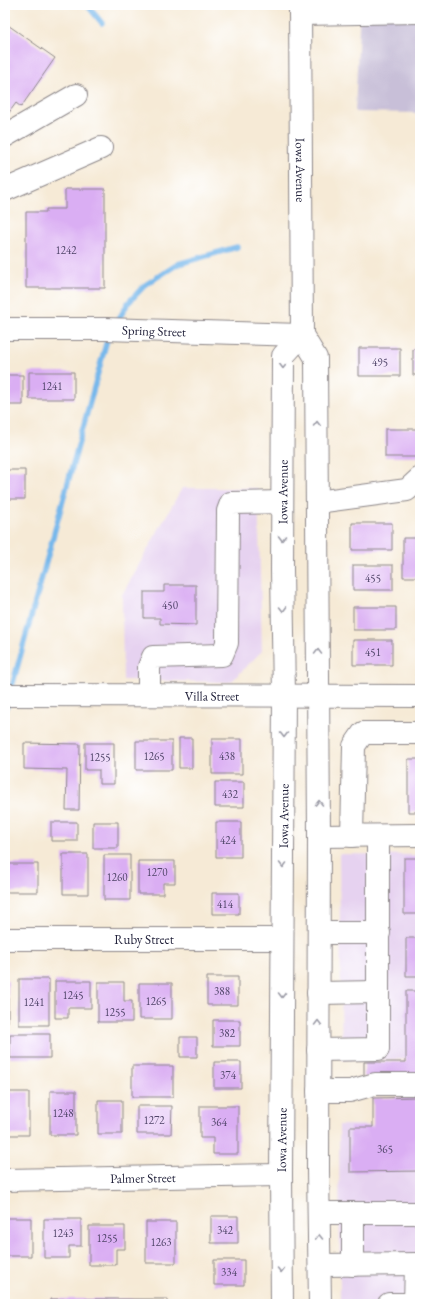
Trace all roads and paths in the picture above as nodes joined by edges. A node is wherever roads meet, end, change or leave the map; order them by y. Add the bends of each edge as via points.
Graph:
1 (300, 9) edge
2 (420, 12) edge
3 (76, 95) dead end
4 (5, 136) edge
5 (101, 148) dead end
6 (5, 190) edge
7 (5, 330) edge
8 (302, 335) junction
9 (420, 478) edge
10 (282, 502) junction
11 (317, 502) junction
12 (5, 695) edge
13 (149, 695) junction
14 (284, 696) junction
15 (318, 696) junction
16 (420, 696) edge
17 (420, 733) edge
18 (319, 836) junction
19 (352, 836) junction
20 (378, 836) junction
21 (420, 836) edge
22 (319, 932) junction
23 (379, 933) junction
24 (5, 939) edge
25 (282, 939) junction
26 (378, 992) junction
27 (318, 993) junction
28 (318, 1050) junction
29 (420, 1084) edge
30 (318, 1091) junction
31 (280, 1175) junction
32 (5, 1180) edge
33 (319, 1213) junction
34 (353, 1213) junction
35 (420, 1213) edge
36 (418, 1264) edge
37 (320, 1265) junction
38 (353, 1265) junction
39 (282, 1304) edge
40 (320, 1304) edge
41 (389, 1304) edge
42 (415, 1304) edge
43 (420, 1304) edge

1 - 2 main road
1 - 8 main road, Iowa Avenue
3 - 4 main road
5 - 6 main road
7 - 8 main road, Spring Street
8 -> 10 main road, Iowa Avenue via 283,356
11 -> 8 main road via 316,358
9 - 11 main road via 407,490
10 - 13 main road via 231,503 228,511 227,643 222,655 153,657 149,666
10 -> 14 main road, Iowa Avenue
15 -> 11 main road
12 - 13 main road, Villa Street
13 - 14 main road, Villa Street
14 - 15 main road, Villa Street
14 -> 25 main road, Iowa Avenue
15 - 16 main road, Villa Street
18 -> 15 main road
17 - 19 main road via 363,733 354,746
18 - 19 main road
18 - 22 main road
19 - 20 main road
20 - 21 main road
20 - 23 main road
22 - 23 main road
22 - 27 main road
23 - 26 main road
24 - 25 main road, Ruby Street
25 -> 31 main road, Iowa Avenue
26 - 27 main road
26 - 28 main road via 378,1048
28 -> 27 main road
28 - 30 main road
29 - 30 main road via 375,1084 350,1090
30 - 33 main road
31 - 32 main road, Palmer Street
31 -> 39 main road, Iowa Avenue
33 - 34 main road
37 -> 33 main road
34 - 35 main road
34 - 38 main road
36 - 38 main road
36 - 42 main road
37 - 38 main road
37 - 40 main road
41 - 42 main road
42 - 43 main road

